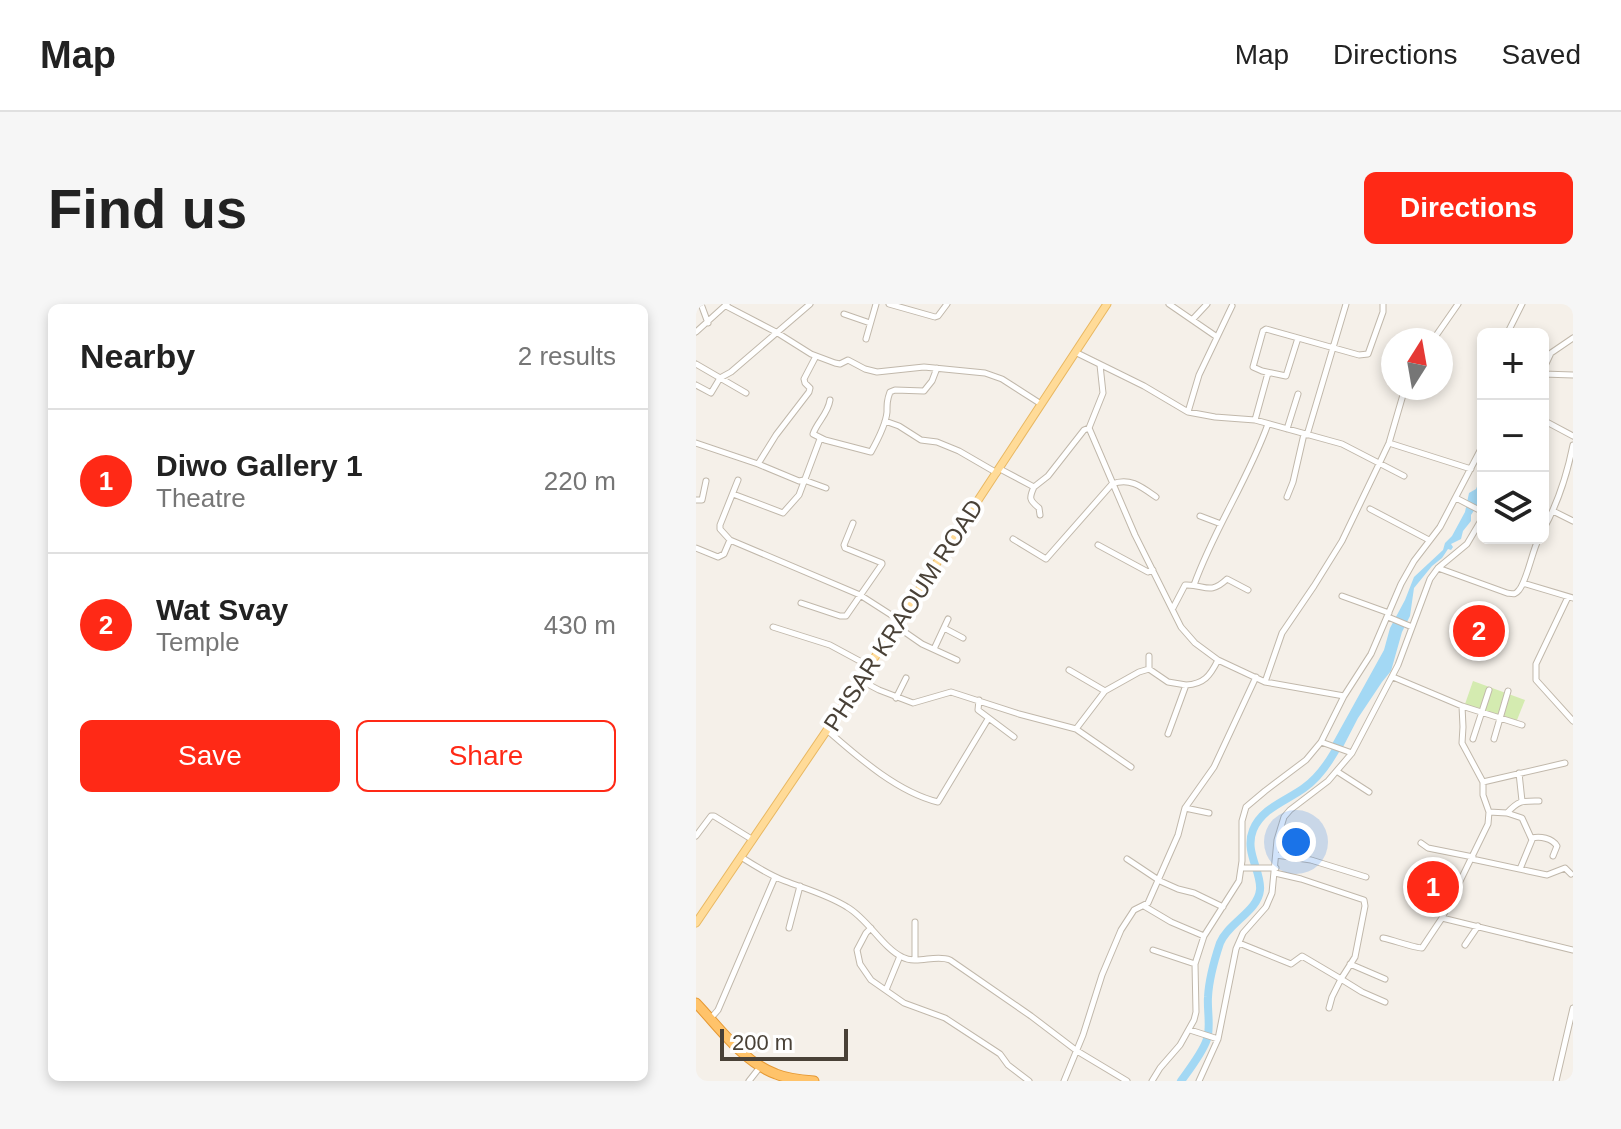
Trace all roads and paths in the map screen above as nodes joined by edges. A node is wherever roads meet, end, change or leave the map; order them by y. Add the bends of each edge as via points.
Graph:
1 (701, 304) edge
2 (810, 304) edge
3 (876, 304) edge
4 (889, 304) edge
5 (947, 304) edge
6 (1107, 304) edge
7 (1169, 304) edge
8 (1207, 304) edge
9 (1346, 304) edge
10 (1383, 304) edge
11 (1458, 304) edge
12 (1522, 304) edge
13 (727, 305) edge
14 (1232, 306) edge
15 (844, 314) dead end
16 (1193, 319) junction
17 (708, 323) junction
18 (870, 323) junction
19 (1441, 328) edge
20 (1510, 328) edge
21 (696, 332) edge
22 (776, 332) junction
23 (1217, 337) junction
24 (1298, 338) junction
25 (1573, 338) edge
26 (866, 339) dead end
27 (1334, 347) junction
28 (1075, 352) junction
29 (816, 356) junction
30 (1549, 358) edge
31 (696, 364) edge
32 (1100, 365) junction
33 (937, 368) junction
34 (1268, 373) junction
35 (1549, 373) edge
36 (1573, 375) edge
37 (720, 378) junction
38 (696, 385) edge
39 (746, 393) dead end
40 (1298, 394) dead end
41 (830, 400) dead end
42 (1402, 400) edge
43 (1042, 404) junction
44 (1188, 412) junction
45 (1255, 420) junction
46 (885, 421) junction
47 (1549, 422) edge
48 (1268, 424) junction
49 (1089, 428) junction
50 (1287, 429) junction
51 (1305, 434) junction
52 (1573, 436) edge
53 (820, 439) junction
54 (696, 443) edge
55 (1389, 443) junction
56 (1573, 445) edge
57 (1477, 457) edge
58 (1380, 462) junction
59 (758, 464) junction
60 (1471, 469) junction
61 (998, 471) junction
62 (1404, 476) dead end
63 (738, 480) dead end
64 (804, 480) junction
65 (706, 481) dead end
66 (1112, 484) junction
67 (1034, 487) junction
68 (826, 488) dead end
69 (733, 494) junction
70 (1156, 497) dead end
71 (1287, 497) dead end
72 (696, 500) edge
73 (1459, 500) junction
74 (1370, 509) dead end
75 (1477, 510) edge
76 (1553, 511) junction
77 (1040, 515) dead end
78 (1200, 516) dead end
79 (1549, 519) edge
80 (1573, 521) edge
81 (853, 523) dead end
82 (1477, 523) edge
83 (1221, 524) junction
84 (1013, 539) dead end
85 (730, 540) junction
86 (1429, 540) junction
87 (1537, 544) edge
88 (1098, 545) dead end
89 (696, 548) edge
90 (1438, 568) junction
91 (1153, 570) junction
92 (1523, 583) junction
93 (1194, 585) junction
94 (1248, 590) dead end
95 (860, 595) junction
96 (1342, 596) dead end
97 (1571, 597) edge
98 (801, 603) dead end
99 (1173, 609) junction
100 (1390, 617) junction
101 (948, 619) dead end
102 (898, 623) junction
103 (1410, 626) junction
104 (773, 627) dead end
105 (944, 628) junction
106 (963, 638) dead end
107 (934, 649) junction
108 (1149, 656) dead end
109 (957, 660) dead end
110 (1218, 660) junction
111 (869, 666) junction
112 (1149, 669) junction
113 (1069, 670) dead end
114 (1256, 677) junction
115 (1393, 677) junction
116 (906, 678) dead end
117 (860, 680) junction
118 (1265, 682) junction
119 (1186, 685) junction
120 (1489, 690) dead end
121 (1105, 691) junction
122 (1508, 691) dead end
123 (1344, 696) junction
124 (896, 698) junction
125 (979, 700) junction
126 (1462, 706) junction
127 (1481, 712) junction
128 (1499, 718) junction
129 (988, 719) junction
130 (1573, 721) edge
131 (1522, 725) dead end
132 (1076, 729) junction
133 (827, 730) junction
134 (1168, 734) dead end
135 (1014, 737) dead end
136 (1473, 739) dead end
137 (1494, 739) dead end
138 (1324, 743) junction
139 (1350, 752) junction
140 (1565, 763) dead end
141 (1131, 767) dead end
142 (1338, 772) junction
143 (1519, 773) junction
144 (1483, 782) junction
145 (1369, 792) dead end
146 (1522, 801) junction
147 (1539, 801) dead end
148 (1185, 808) junction
149 (1489, 812) junction
150 (1209, 813) dead end
151 (1507, 813) junction
152 (696, 836) edge
153 (1532, 838) junction
154 (753, 840) junction
155 (1421, 843) dead end
156 (1276, 855) junction
157 (1553, 856) dead end
158 (741, 857) junction
159 (1472, 858) junction
160 (1127, 859) dead end
161 (1246, 868) junction
162 (1520, 869) junction
163 (1275, 871) junction
164 (1571, 874) edge
165 (775, 877) junction
166 (1366, 877) dead end
167 (1157, 879) junction
168 (800, 886) junction
169 (1144, 906) junction
170 (1223, 907) junction
171 (1442, 918) junction
172 (915, 922) dead end
173 (696, 923) edge
174 (1478, 926) junction
175 (789, 928) dead end
176 (871, 928) junction
177 (1204, 936) junction
178 (1383, 938) dead end
179 (1239, 943) junction
180 (1465, 945) dead end
181 (1153, 950) dead end
182 (1573, 950) edge
183 (900, 956) junction
184 (915, 960) junction
185 (1195, 964) junction
186 (1350, 964) junction
187 (1341, 979) junction
188 (1385, 979) dead end
189 (886, 990) junction
190 (1385, 1002) dead end
191 (696, 1003) edge
192 (1329, 1008) dead end
193 (1573, 1008) edge
194 (711, 1018) junction
195 (1572, 1018) edge
196 (1190, 1030) junction
197 (1217, 1039) junction
198 (1077, 1051) junction
199 (760, 1066) junction
200 (749, 1081) edge
201 (814, 1081) edge
202 (1029, 1081) edge
203 (1064, 1081) edge
204 (1127, 1081) edge
205 (1152, 1081) edge
206 (1199, 1081) edge
207 (1556, 1081) edge

1 - 17 street
2 - 22 street
3 - 18 street
4 - 5 street via 936,317
6 - 28 main road, PHSAR KRAOUM ROAD
7 - 16 street
8 - 16 street
9 - 27 street
10 - 27 street via 1368,354
11 - 19 street
12 - 20 street
13 - 17 street
13 - 22 street
14 - 23 street
15 - 18 street
16 - 23 street
17 - 21 street
18 - 26 street
22 - 29 street
22 - 37 street
23 - 44 street
24 - 27 street
24 - 34 street via 1288,374
24 - 34 street via 1263,331 1253,367
25 - 30 street
27 - 51 street
28 - 32 street
28 - 43 main road, PHSAR KRAOUM ROAD
29 - 33 street via 838,364 848,360 877,372
29 - 59 street via 804,379 809,392
31 - 37 street
32 - 44 street
32 - 49 street via 1103,393
33 - 43 street via 994,375
33 - 46 street via 924,391 890,392
34 - 45 street
35 - 36 street
37 - 38 street via 711,393
37 - 39 street
40 - 50 street
41 - 53 street via 813,432
42 - 55 street
43 - 61 main road, PHSAR KRAOUM ROAD
44 - 45 street
45 - 48 street
46 - 53 street via 871,452
46 - 61 street
47 - 52 street
48 - 50 street
48 - 83 street
49 - 66 street
49 - 67 street
50 - 51 street
51 - 58 street
51 - 71 street
53 - 64 street
54 - 59 street
55 - 58 street
55 - 60 street
56 - 76 street
57 - 60 street
58 - 62 street
58 - 118 street via 1342,541 1282,633
59 - 64 street
60 - 73 street
61 - 67 street
61 - 102 main road, PHSAR KRAOUM ROAD
63 - 69 street
64 - 68 street
64 - 69 street via 783,513
65 - 72 street via 702,500
66 - 70 street via 1134,482
66 - 84 street via 1047,559
66 - 91 street
67 - 77 street via 1029,498
69 - 85 street via 720,527
73 - 75 street
73 - 86 street
74 - 86 street
76 - 79 street
76 - 80 street
78 - 83 street
81 - 95 street via 845,548 882,563
82 - 90 street via 1467,544
83 - 93 street
85 - 89 street via 718,557
85 - 95 street
86 - 100 street via 1401,584
87 - 92 street
88 - 91 street
90 - 92 street via 1507,593 1516,593
90 - 103 street
91 - 99 street
92 - 97 street
93 - 94 street via 1215,589 1227,579
93 - 99 street via 1185,585
95 - 98 street via 843,617
95 - 102 street
96 - 100 street
97 - 130 street via 1536,664 1536,680
99 - 110 street via 1195,643
100 - 103 street
100 - 123 street
101 - 105 street
102 - 107 street
102 - 111 main road, PHSAR KRAOUM ROAD
103 - 115 street
104 - 111 street via 830,645
105 - 106 street
105 - 107 street
107 - 109 street
108 - 112 street
110 - 114 street
110 - 119 street via 1203,682
111 - 117 main road, PHSAR KRAOUM ROAD
112 - 119 street via 1168,682
112 - 121 street
113 - 121 street
114 - 118 street
114 - 148 street via 1214,767
115 - 126 street
115 - 139 street
116 - 124 street
117 - 124 street
117 - 133 main road, PHSAR KRAOUM ROAD
118 - 123 street
119 - 134 street
120 - 127 street
121 - 132 street
122 - 128 street
123 - 138 street
124 - 125 street via 915,703 951,692
125 - 129 street via 978,708
125 - 132 street
126 - 127 street
126 - 144 street via 1463,748
127 - 128 street
127 - 136 street
128 - 131 street
128 - 137 street
129 - 133 street via 938,802 886,777
129 - 135 street
132 - 141 street
133 - 154 main road, PHSAR KRAOUM ROAD
138 - 139 street
138 - 161 street via 1246,807
139 - 142 street
140 - 143 street
142 - 145 street
142 - 156 street via 1284,817
143 - 144 street
143 - 146 street
144 - 149 street
146 - 147 street
146 - 151 street
148 - 150 street
148 - 167 street
149 - 151 street
149 - 159 street
151 - 153 street via 1522,818
152 - 154 street via 714,816
153 - 157 street via 1555,842
153 - 162 street
154 - 158 main road, PHSAR KRAOUM ROAD
155 - 159 street
156 - 163 street
156 - 166 street
158 - 165 street
158 - 173 main road, PHSAR KRAOUM ROAD
159 - 162 street
159 - 171 street
160 - 167 street
161 - 163 street
161 - 170 street
162 - 164 street via 1547,875 1565,868
163 - 179 street via 1266,907
163 - 186 street via 1364,900
165 - 168 street
165 - 194 street
167 - 169 street
167 - 170 street
168 - 175 street
168 - 176 street via 850,908
169 - 177 street
169 - 198 street via 1134,910 1121,930
170 - 177 street
171 - 174 street
171 - 178 street via 1422,948
172 - 184 street
174 - 180 street
174 - 182 street
176 - 183 street
176 - 189 street via 857,955 867,975
177 - 185 street
179 - 187 street via 1291,964 1305,957
179 - 197 street
181 - 185 street
183 - 184 street
183 - 189 street
184 - 198 street via 950,960
185 - 196 street via 1196,1012
186 - 187 street
186 - 188 street
187 - 190 street
187 - 192 street
189 - 202 street via 912,1008 945,1018 1000,1054
191 - 194 highway
193 - 195 street
194 - 199 highway
195 - 207 street
196 - 197 street
196 - 205 street
197 - 206 street
198 - 203 street
198 - 204 street
199 - 200 street
199 - 201 highway

